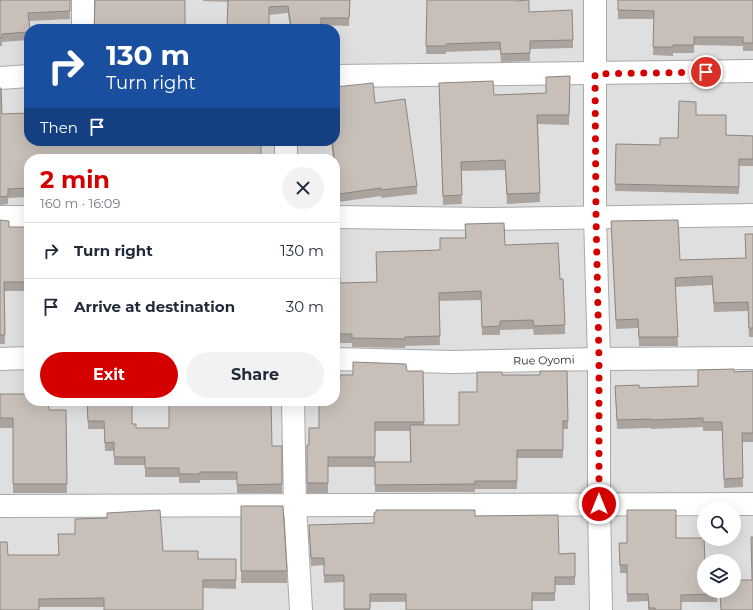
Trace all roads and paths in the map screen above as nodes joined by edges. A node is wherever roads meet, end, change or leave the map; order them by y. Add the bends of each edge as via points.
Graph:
1 (83, 0) edge
2 (595, 0) edge
3 (83, 24) edge
4 (753, 71) edge
5 (595, 74) junction
6 (24, 76) edge
7 (340, 76) edge
8 (0, 78) edge
9 (753, 215) edge
10 (0, 216) edge
11 (24, 216) edge
12 (340, 217) edge
13 (596, 217) junction
14 (24, 358) edge
15 (753, 358) edge
16 (0, 359) edge
17 (340, 359) edge
18 (599, 359) junction
19 (293, 406) edge
20 (599, 504) junction
21 (753, 504) edge
22 (295, 505) junction
23 (0, 506) edge
24 (301, 610) edge
25 (601, 610) edge

1 - 3 street
2 - 5 street
4 - 5 street
5 - 7 street
5 - 13 street
6 - 8 street
9 - 13 street
10 - 11 street
12 - 13 street
13 - 18 street
14 - 16 street
15 - 18 street, Rue Oyomi
17 - 18 street, Rue Oyomi via 453,362
18 - 20 street
19 - 22 street
20 - 21 street
20 - 22 street
20 - 25 street
22 - 23 street
22 - 24 street

